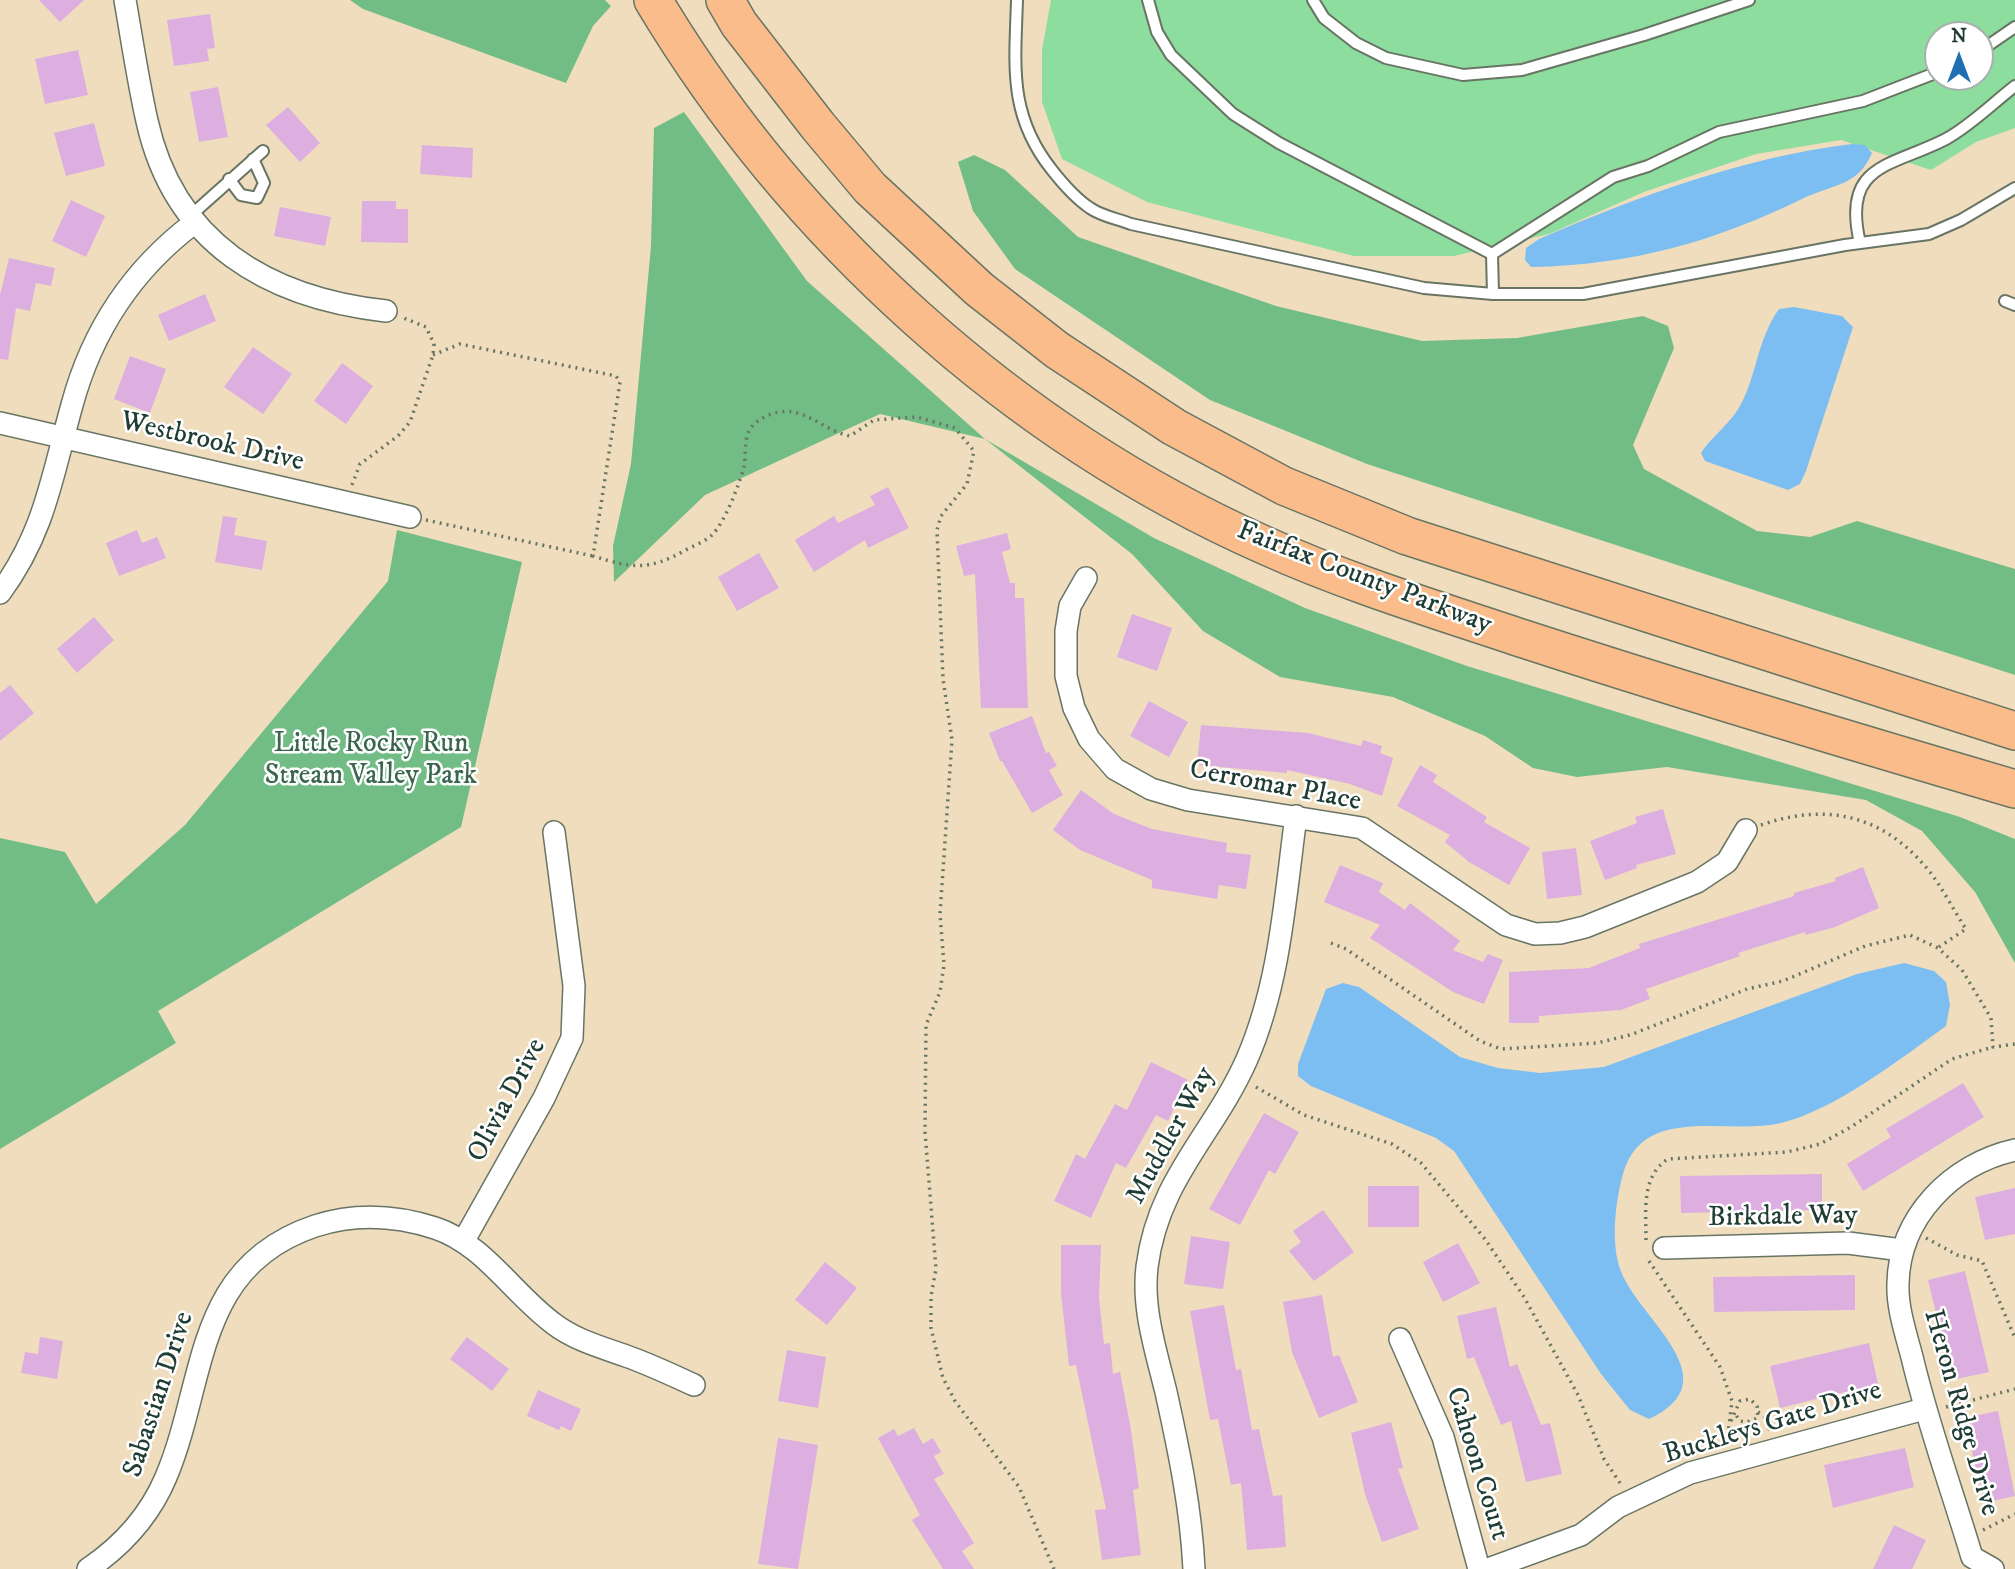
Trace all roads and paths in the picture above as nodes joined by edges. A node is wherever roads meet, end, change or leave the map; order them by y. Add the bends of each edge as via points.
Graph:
1 (125, 0) edge
2 (653, 0) edge
3 (1017, 0) edge
4 (1148, 0) edge
5 (1313, 0) edge
6 (1749, 0) edge
7 (731, 8) edge
8 (2015, 27) edge
9 (1994, 41) edge
10 (1924, 77) edge
11 (2015, 86) edge
12 (263, 151) dead end
13 (253, 159) junction
14 (229, 179) junction
15 (2015, 188) edge
16 (192, 219) junction
17 (1860, 243) junction
18 (1492, 254) junction
19 (1493, 295) junction
20 (386, 312) joint
21 (433, 355) junction
22 (0, 424) edge
23 (64, 437) junction
24 (347, 504) junction
25 (410, 517) joint
26 (593, 556) junction
27 (1086, 578) dead end
28 (0, 593) edge
29 (2015, 731) edge
30 (2015, 789) edge
31 (1296, 816) junction
32 (1746, 831) joint
33 (554, 832) dead end
34 (1331, 943) dead end
35 (1938, 948) junction
36 (2015, 1044) edge
37 (1993, 1047) junction
38 (1256, 1087) dead end
39 (2015, 1150) edge
40 (1913, 1230) junction
41 (464, 1242) junction
42 (1664, 1248) dead end
43 (1902, 1250) junction
44 (2015, 1338) edge
45 (1400, 1339) dead end
46 (694, 1385) dead end
47 (2015, 1389) edge
48 (1924, 1409) junction
49 (1758, 1412) junction
50 (1736, 1415) junction
51 (1728, 1425) junction
52 (1770, 1432) dead end
53 (1934, 1440) junction
54 (1727, 1442) dead end
55 (1625, 1490) dead end
56 (2015, 1514) edge
57 (1967, 1558) edge
58 (88, 1569) edge
59 (1054, 1569) edge
60 (1194, 1569) edge
61 (1479, 1569) edge
62 (1488, 1569) edge
63 (1993, 1569) edge

1 - 16 street via 147,122 168,179
2 - 30 highway, Fairfax County Parkway via 725,109 799,201 882,285 959,354 1055,428 1142,481 1262,545 1414,602 1667,686
3 - 19 lane via 1015,78 1023,123 1040,154 1092,210 1131,224 1424,288
4 - 18 lane via 1157,32 1171,55 1233,114 1279,143
5 - 6 lane via 1324,18 1356,43 1386,58 1463,75 1522,70
7 - 29 highway, Fairfax County Parkway via 870,188 979,289 1057,350 1174,428 1284,486 1407,536
8 - 9 lane
10 - 18 lane via 1863,101 1719,132 1648,166 1613,177
11 - 17 lane via 1946,139 1896,159 1865,182 1854,209
12 - 13 lane
13 - 14 lane
13 - 14 lane via 264,183 257,198 241,195
14 - 16 lane
15 - 17 lane via 1929,233
16 - 20 street via 217,246 249,270 280,285 326,302
16 - 23 street via 128,285 86,363
17 - 19 lane via 1583,294
18 - 19 lane
20 - 21 path via 426,327 434,344
21 - 24 path via 410,422 360,464
21 - 26 path via 460,344 616,376 619,393
22 - 23 street, Westbrook Drive
23 - 24 street, Westbrook Drive
23 - 28 street via 36,536
24 - 25 street, Westbrook Drive
25 - 26 path
26 - 59 path via 648,567 711,536 744,467 748,432 758,420 775,413 806,415 850,436 885,417 932,420 954,428 974,451 967,484 941,516 937,530 943,679 952,740 940,914 944,965 940,992 926,1025 925,1132 936,1269 930,1319 943,1378 1019,1487
27 - 31 street, Cerromar Place via 1070,606 1066,676 1074,708 1089,738 1115,769 1151,789 1188,800
31 - 32 street, Cerromar Place via 1362,828 1506,925 1535,934 1585,927 1698,882 1727,862
31 - 60 street, Muddler Way via 1267,1007 1246,1062 1163,1205 1154,1226 1147,1270 1148,1314 1192,1518
32 - 35 path via 1809,813 1878,826 1925,865 1966,929
33 - 41 street, Olivia Drive via 575,986 572,1038
34 - 35 path via 1472,1037 1501,1049 1597,1044 1630,1035 1898,936 1910,935
35 - 37 path via 1962,970 1991,1018
36 - 37 path
37 - 51 path via 1952,1059 1820,1144 1787,1152 1686,1156 1656,1167 1649,1178 1646,1209 1648,1259 1720,1367 1732,1401
38 - 55 path via 1304,1115 1392,1144 1421,1163 1485,1239 1524,1297 1578,1395 1604,1459
39 - 40 street, Heron Ridge Drive via 1986,1158 1954,1175 1928,1203
40 - 43 street, Heron Ridge Drive
40 - 44 path via 1957,1255 1982,1262
41 - 46 street, Sabastian Drive via 554,1324 587,1343
41 - 58 street, Sabastian Drive via 395,1218 352,1218 301,1231 258,1258 230,1289 211,1323 173,1459 157,1495 125,1538
42 - 43 street, Birkdale Way via 1848,1243
43 - 48 street, Heron Ridge Drive via 1898,1286
45 - 61 street, Cahoon Court via 1443,1437
47 - 53 path via 1944,1408 1951,1436
48 - 53 street, Heron Ridge Drive
48 - 62 street, Buckleys Gate Drive via 1690,1473 1618,1507 1581,1535
49 - 50 path via 1758,1418 1747,1422
49 - 50 path via 1754,1402 1744,1399
49 - 52 path via 1767,1419
50 - 51 path
51 - 54 path
53 - 57 street, Heron Ridge Drive
56 - 57 path via 1980,1532
57 - 63 street, Heron Ridge Drive

